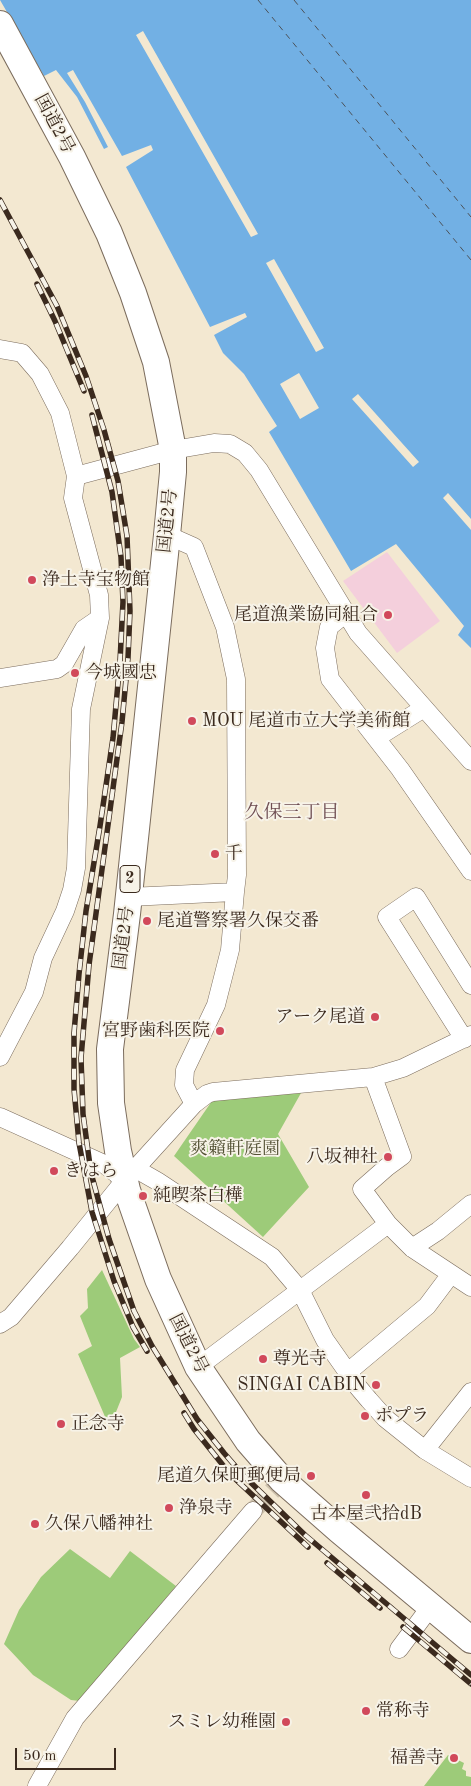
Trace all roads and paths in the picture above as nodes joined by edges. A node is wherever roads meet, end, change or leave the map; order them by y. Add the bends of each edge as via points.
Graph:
1 (0, 24) edge
2 (0, 349) edge
3 (172, 450) junction
4 (76, 476) junction
5 (166, 535) junction
6 (345, 614) junction
7 (100, 618) junction
8 (0, 678) edge
9 (424, 708) junction
10 (376, 738) junction
11 (471, 761) edge
12 (471, 871) edge
13 (236, 892) junction
14 (129, 897) junction
15 (471, 985) edge
16 (468, 1037) edge
17 (0, 1057) edge
18 (373, 1076) junction
19 (194, 1104) junction
20 (0, 1117) edge
21 (130, 1174) junction
22 (470, 1206) edge
23 (388, 1224) junction
24 (412, 1248) junction
25 (451, 1274) junction
26 (471, 1287) edge
27 (300, 1290) junction
28 (0, 1324) edge
29 (198, 1367) junction
30 (348, 1372) junction
31 (471, 1392) edge
32 (425, 1450) junction
33 (471, 1478) edge
34 (253, 1511) tunnel mouth
35 (431, 1606) junction
36 (471, 1640) edge
37 (399, 1649) dead end
38 (37, 1786) edge

1 - 3 highway, 国道2号 / 2 via 109,233 156,362
2 - 4 street via 22,353 40,374 60,413
3 - 4 street
3 - 5 highway, 国道2号 / 2 via 173,472
3 - 6 street via 230,444 245,453 259,470
4 - 7 street via 73,498 99,595
5 - 13 street via 194,547 225,627 236,678
5 - 14 highway, 国道2号 / 2
6 - 9 street
6 - 10 street via 329,627 324,648 330,678
7 - 8 street via 84,629 64,664 57,669
7 - 17 street via 81,709 76,868 72,890 43,958 34,992
9 - 10 street
9 - 11 street
10 - 12 street
13 - 14 street
13 - 19 street via 230,950 216,1005 185,1070 184,1084
14 - 21 highway, 国道2号 / 2 via 110,1049 118,1151
15 - 16 street via 416,897 387,917
16 - 18 street via 403,1068
18 - 19 street via 213,1092
18 - 23 street via 402,1156 362,1189
19 - 21 street
20 - 21 street
21 - 27 street via 157,1181 272,1258
21 - 28 street via 11,1317
21 - 29 highway, 国道2号 / 2 via 147,1251
22 - 24 street
23 - 24 street
23 - 27 street
24 - 25 street
25 - 26 street
25 - 30 street via 427,1306
27 - 29 street
27 - 30 street via 325,1340
29 - 35 highway, 国道2号 / 2 via 277,1485
30 - 32 street via 386,1418
31 - 32 street
32 - 33 street
34 - 38 street via 74,1718
35 - 36 highway, 国道2号 / 2
35 - 37 street

